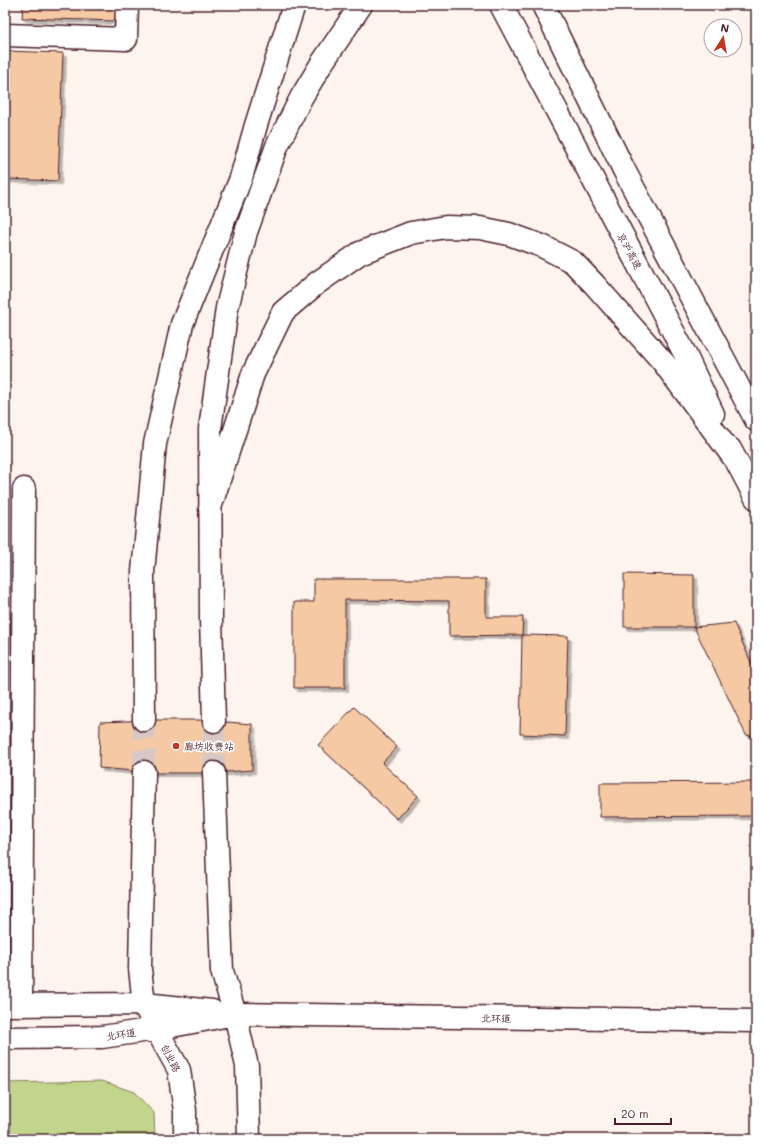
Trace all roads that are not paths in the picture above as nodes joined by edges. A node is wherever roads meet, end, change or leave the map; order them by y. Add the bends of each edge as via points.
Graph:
1 (127, 5) edge
2 (294, 5) edge
3 (345, 5) edge
4 (361, 5) edge
5 (501, 5) edge
6 (543, 5) edge
7 (5, 35) edge
8 (241, 178) junction
9 (756, 420) edge
10 (736, 462) junction
11 (24, 489) dead end
12 (756, 498) edge
13 (210, 508) junction
14 (144, 720) tunnel mouth
15 (214, 721) tunnel mouth
16 (144, 772) tunnel mouth
17 (214, 773) tunnel mouth
18 (144, 1004) junction
19 (13, 1005) edge
20 (235, 1014) junction
21 (756, 1020) edge
22 (156, 1029) junction
23 (5, 1038) edge
24 (185, 1139) edge
25 (249, 1139) edge

1 - 7 main road via 126,39
2 - 8 main road
3 - 8 main road via 310,56 267,140
4 - 13 main road via 301,98 277,146 246,232 227,308 210,429
5 - 10 main road, 京沪高速 via 684,352
6 - 9 main road via 624,170
8 - 14 main road via 182,324 155,444 144,572
10 - 12 main road, 京沪高速
10 - 13 main road via 664,363 572,262 542,246 509,234 480,228 446,227 411,233 360,253 317,283 283,312 253,374
11 - 19 main road
13 - 15 main road
16 - 18 main road, 创业路 via 140,969
17 - 20 main road via 222,971
18 - 19 main road, 北环道
18 - 20 main road, 北环道
18 - 22 main road, 创业路
20 - 21 main road, 北环道
20 - 22 main road, 北环道
20 - 25 main road via 247,1066
22 - 23 main road, 北环道 via 102,1037
22 - 24 main road, 创业路 via 179,1070 185,1111

